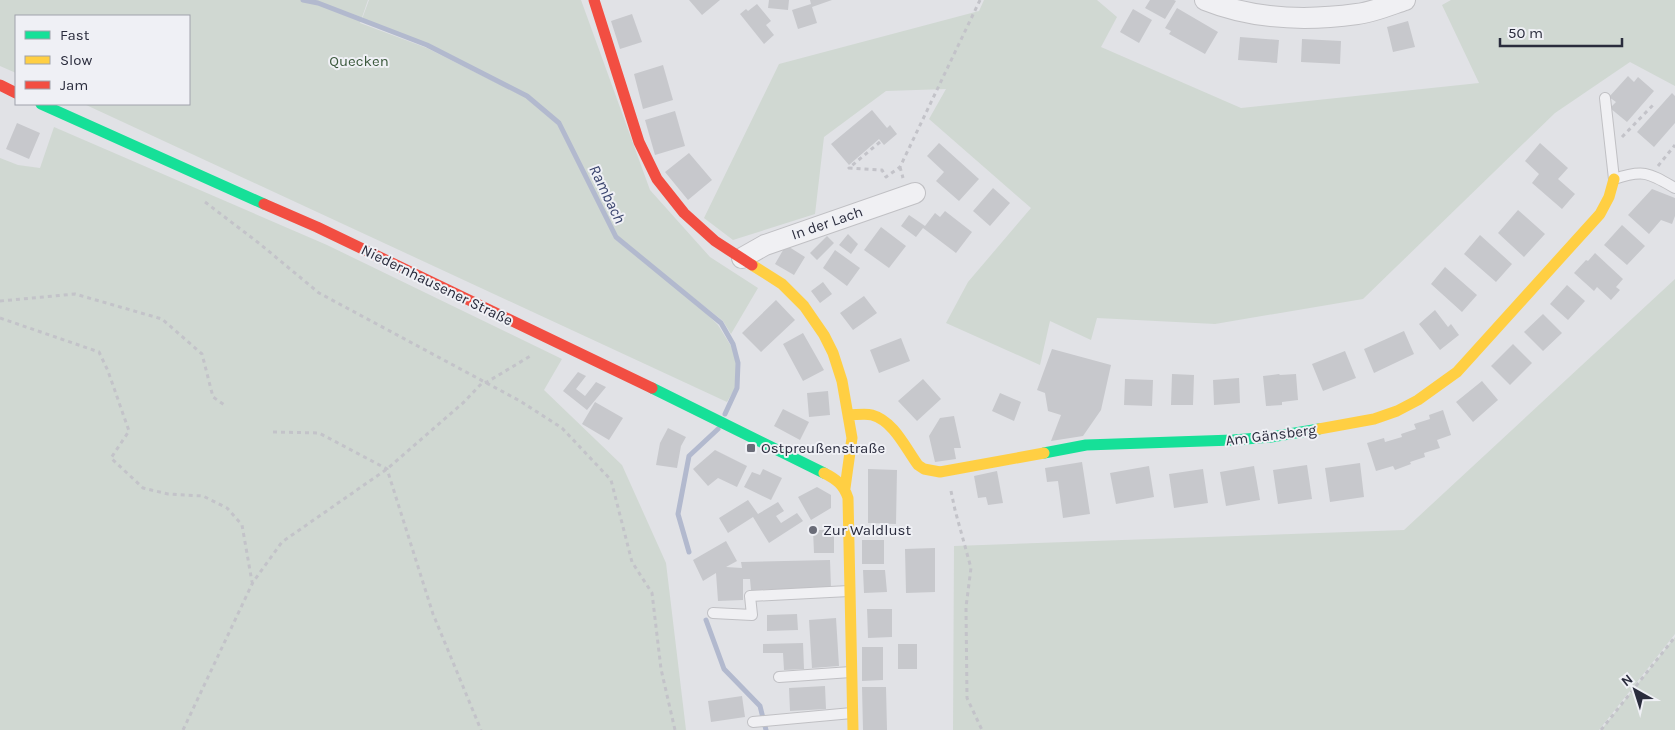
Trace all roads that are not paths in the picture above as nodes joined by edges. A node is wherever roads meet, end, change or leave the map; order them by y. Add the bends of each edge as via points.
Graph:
1 (594, 0) edge
2 (1205, 0) edge
3 (1405, 0) edge
4 (0, 85) edge
5 (15, 92) edge
6 (1606, 98) dead end
7 (43, 105) edge
8 (1614, 179) junction
9 (1675, 188) edge
10 (915, 193) dead end
11 (742, 258) junction
12 (848, 415) junction
13 (838, 454) dead end
14 (844, 488) junction
15 (850, 591) junction
16 (713, 613) dead end
17 (852, 672) junction
18 (779, 677) dead end
19 (853, 712) junction
20 (762, 721) dead end
21 (853, 730) edge

1 - 11 street via 639,142 657,179 700,230
2 - 3 street via 1231,10 1256,14 1324,17 1359,14
4 - 5 street
6 - 8 lane
7 - 14 street, Niedernhausener Straße via 317,227 830,471
8 - 9 lane via 1633,173 1651,174
8 - 12 street, Am Gänsberg via 1600,214 1474,355 1457,372 1418,400 1374,419 1271,437 1086,444 932,472 918,465 882,419 873,415
10 - 11 street, In der Lach via 765,245
11 - 12 street via 782,284 815,320 838,365
12 - 13 street
12 - 14 street via 852,444
14 - 15 street via 848,498
15 - 16 lane via 750,596 752,615
15 - 17 street
17 - 18 lane
17 - 19 street
19 - 20 lane
19 - 21 street

